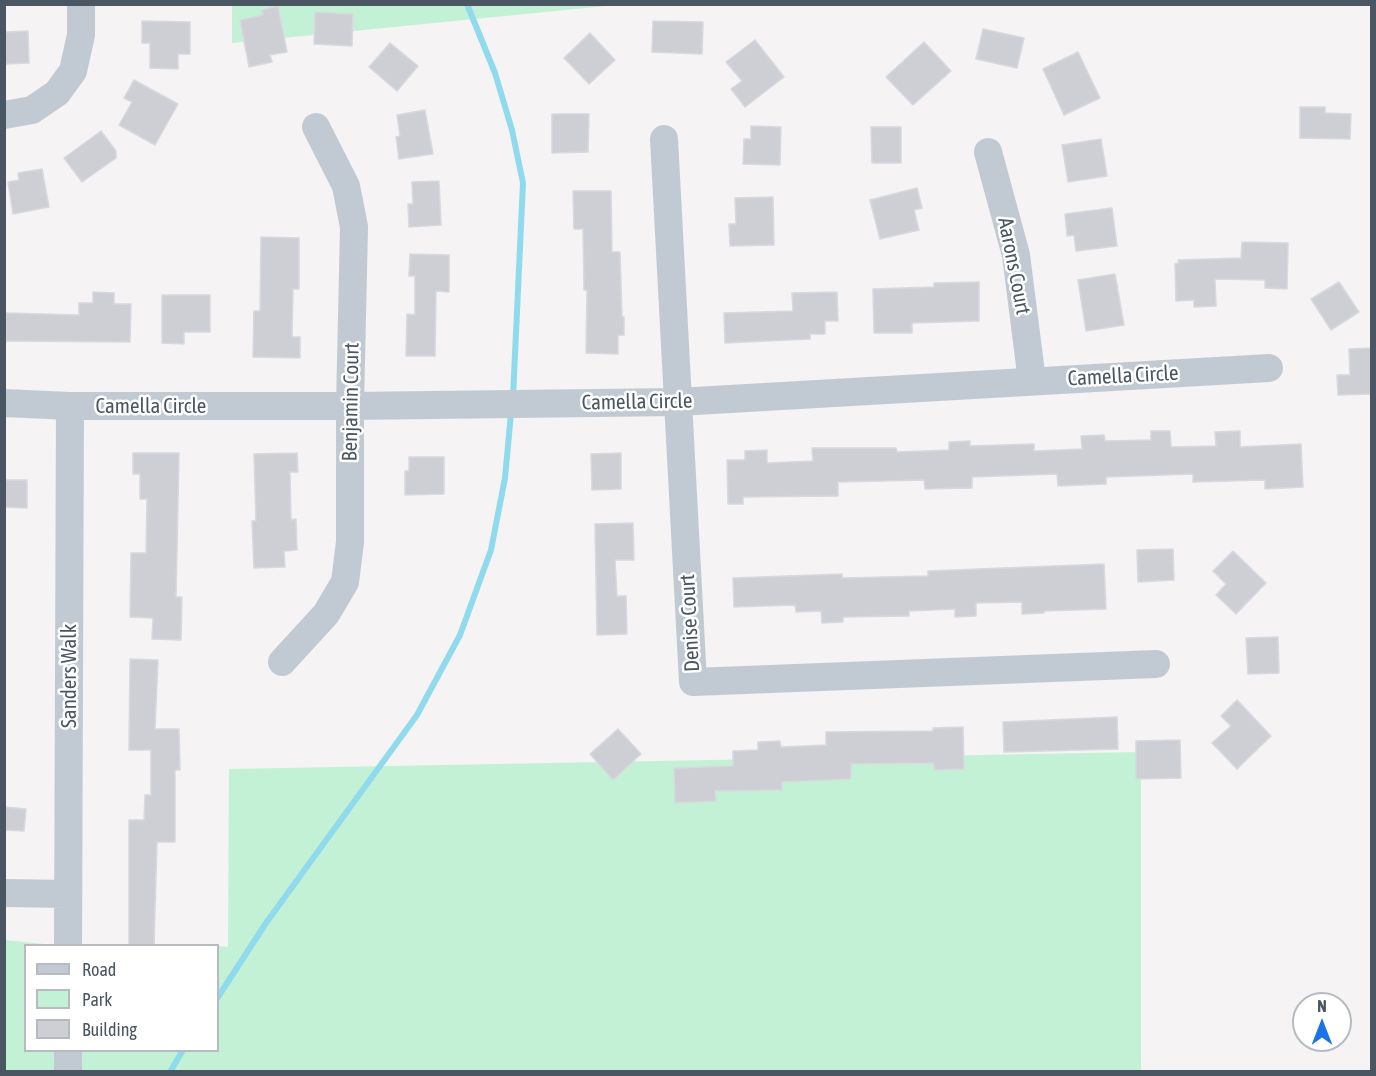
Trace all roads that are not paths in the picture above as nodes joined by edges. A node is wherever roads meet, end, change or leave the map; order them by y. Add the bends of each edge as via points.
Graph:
1 (81, 4) edge
2 (4, 115) edge
3 (316, 127) dead end
4 (664, 139) dead end
5 (988, 152) dead end
6 (1269, 368) dead end
7 (1032, 381) junction
8 (678, 402) junction
9 (4, 404) edge
10 (70, 406) junction
11 (350, 406) junction
12 (282, 662) dead end
13 (1156, 664) dead end
14 (4, 893) edge
15 (69, 894) junction
16 (68, 944) edge
17 (68, 1052) edge
18 (68, 1071) edge

1 - 2 street via 81,35 73,71 57,93 32,110
3 - 11 street, Benjamin Court via 346,186 354,227
4 - 8 street, Denise Court
5 - 7 street, Aarons Court via 1016,255
6 - 7 street, Camella Circle
7 - 8 street, Camella Circle
8 - 11 street, Camella Circle
8 - 13 street, Denise Court via 693,682
9 - 10 street, Camella Circle
10 - 11 street, Camella Circle
10 - 15 street, Sanders Walk
11 - 12 street, Benjamin Court via 350,542 345,582 326,614
14 - 15 street
15 - 16 street, Sanders Walk
17 - 18 street

